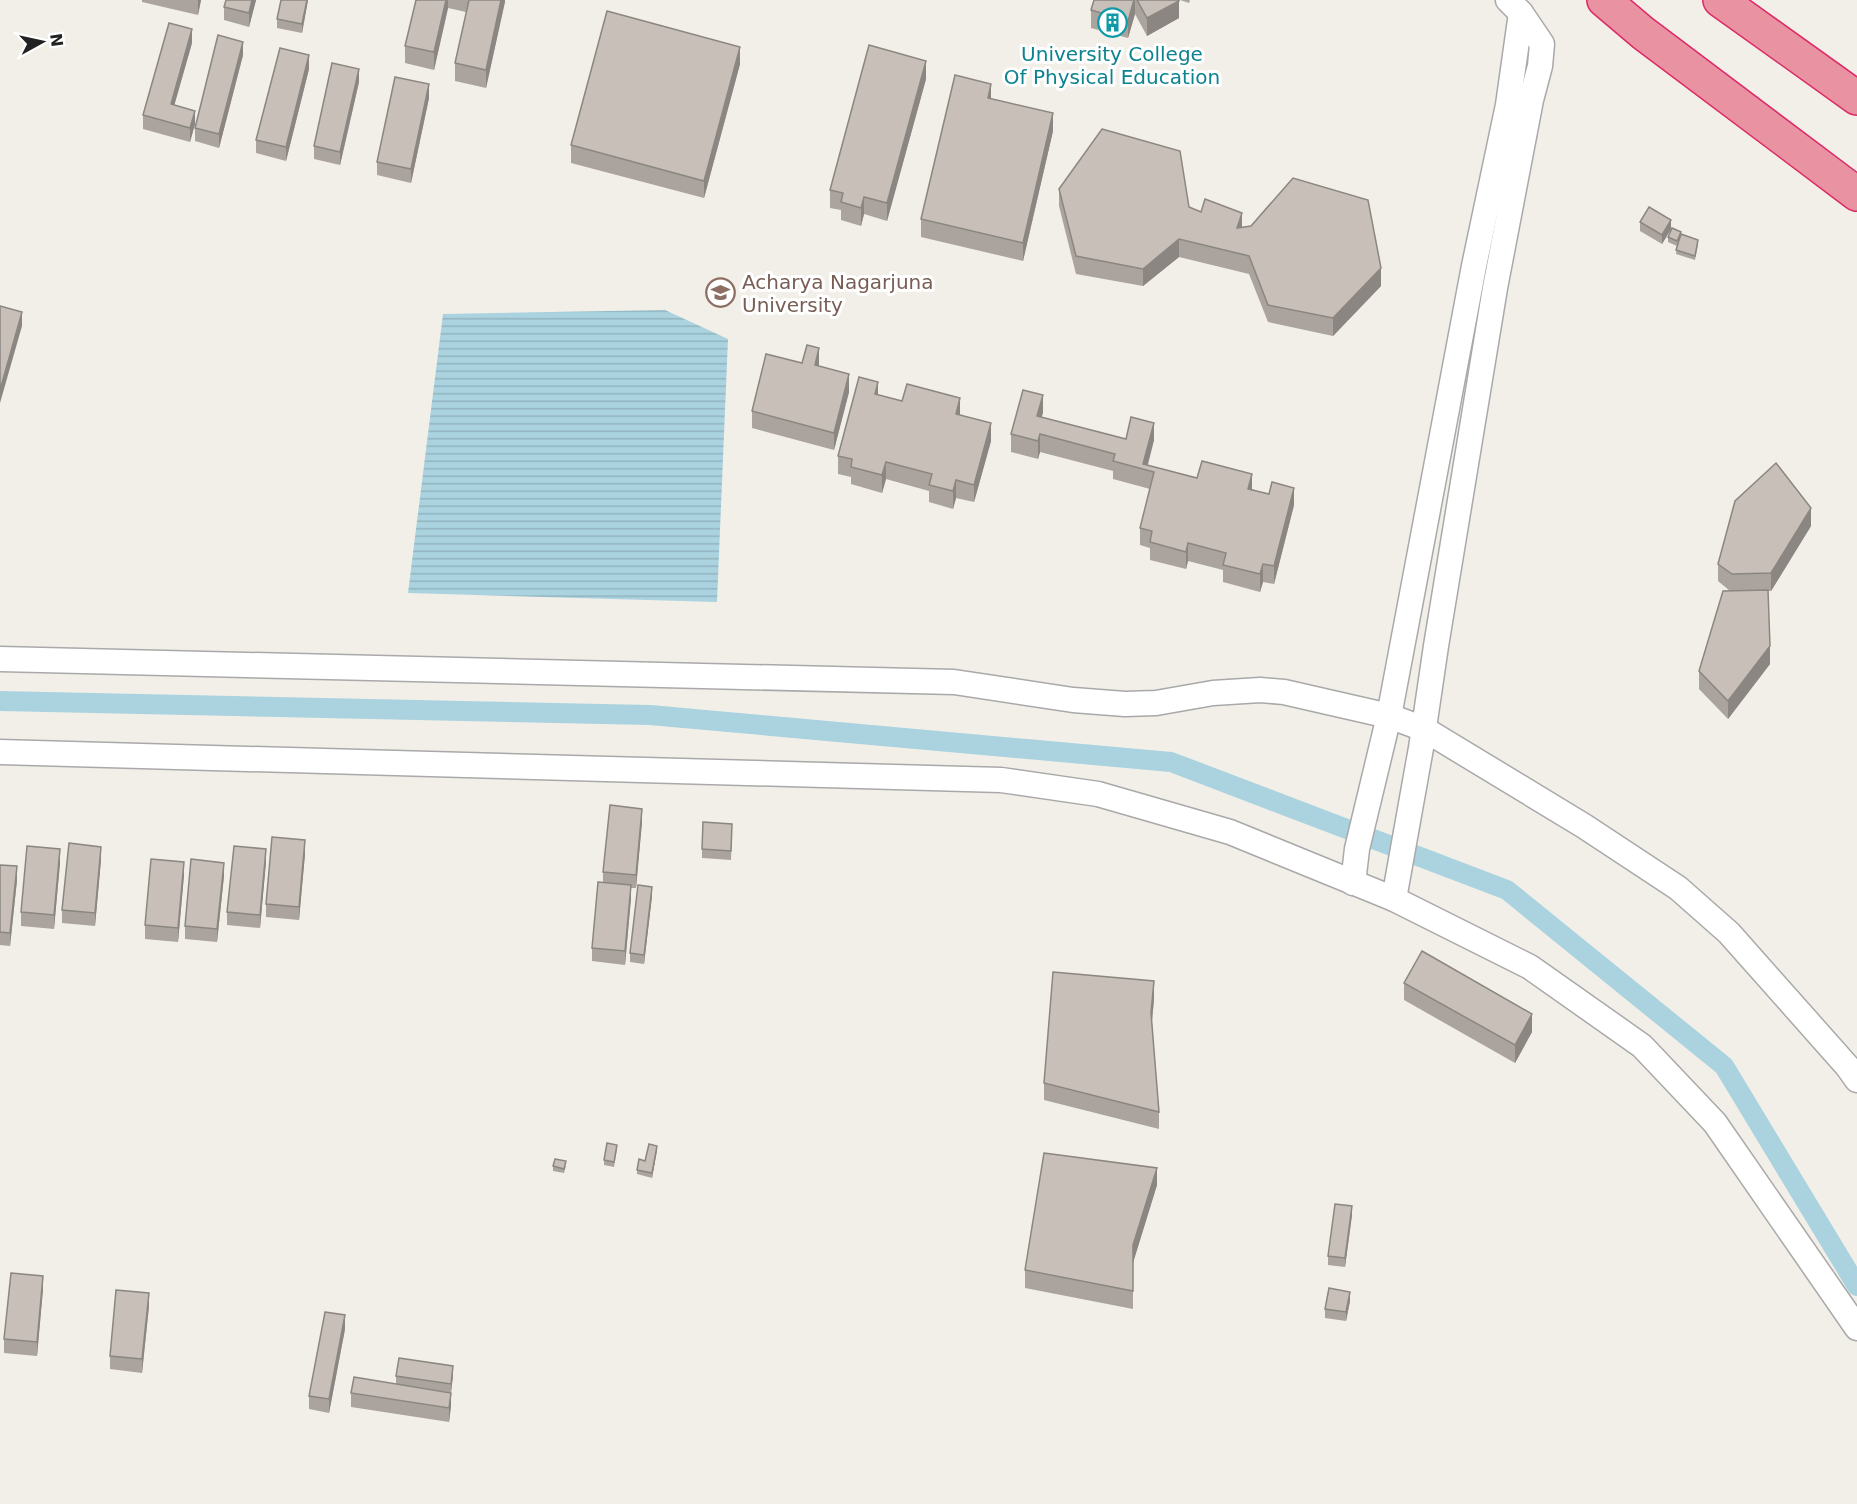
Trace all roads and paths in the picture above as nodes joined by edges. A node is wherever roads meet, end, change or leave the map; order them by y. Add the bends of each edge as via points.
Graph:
1 (1604, 0) edge
2 (1720, 0) edge
3 (1515, 7) edge
4 (1857, 98) edge
5 (1857, 194) edge
6 (0, 659) edge
7 (1387, 726) junction
8 (1423, 739) junction
9 (0, 752) edge
10 (1353, 883) junction
11 (1394, 899) junction
12 (1857, 1080) edge
13 (1857, 1329) edge

1 - 5 highway
2 - 4 highway
3 - 7 street via 1508,105
3 - 8 street via 1542,44 1540,66 1496,288
6 - 7 street via 954,682 1125,704 1260,690 1284,692
7 - 8 street
7 - 10 street via 1357,849
8 - 11 street
8 - 12 street via 1584,826 1678,888 1729,933
9 - 10 street via 1001,780 1098,794 1230,832
10 - 11 street
11 - 13 street via 1530,967 1642,1046 1715,1124

